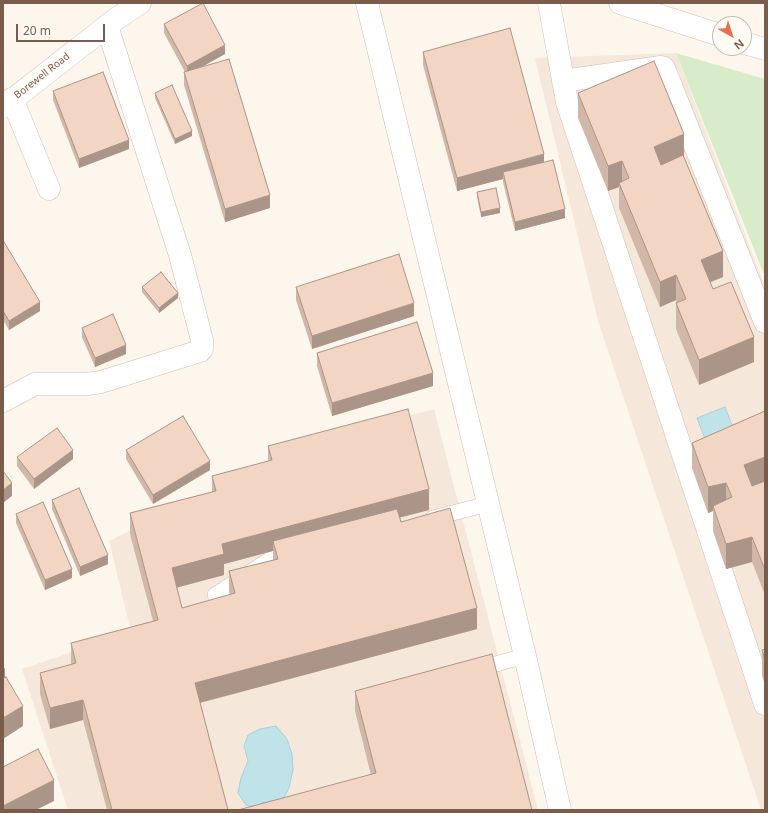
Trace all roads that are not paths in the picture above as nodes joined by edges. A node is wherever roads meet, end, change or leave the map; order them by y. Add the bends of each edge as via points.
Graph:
1 (140, 3) edge
2 (367, 3) edge
3 (549, 3) edge
4 (620, 3) edge
5 (107, 26) junction
6 (712, 32) edge
7 (752, 46) edge
8 (765, 50) edge
9 (563, 81) junction
10 (8, 103) edge
11 (49, 189) dead end
12 (765, 322) edge
13 (3, 401) edge
14 (488, 504) junction
15 (421, 521) edge
16 (306, 549) edge
17 (215, 595) dead end
18 (525, 656) junction
19 (457, 675) edge
20 (765, 704) edge
21 (560, 810) edge

1 - 5 street, Borewell Road
2 - 14 street
3 - 9 street
4 - 6 street
5 - 10 street, Borewell Road
5 - 13 street via 180,255 202,348 200,352 101,382 34,384
7 - 8 street
9 - 12 street via 660,66 664,68
9 - 20 street via 572,117
10 - 11 street
14 - 15 lane
14 - 18 street
16 - 17 lane via 275,556
18 - 19 lane
18 - 21 street

